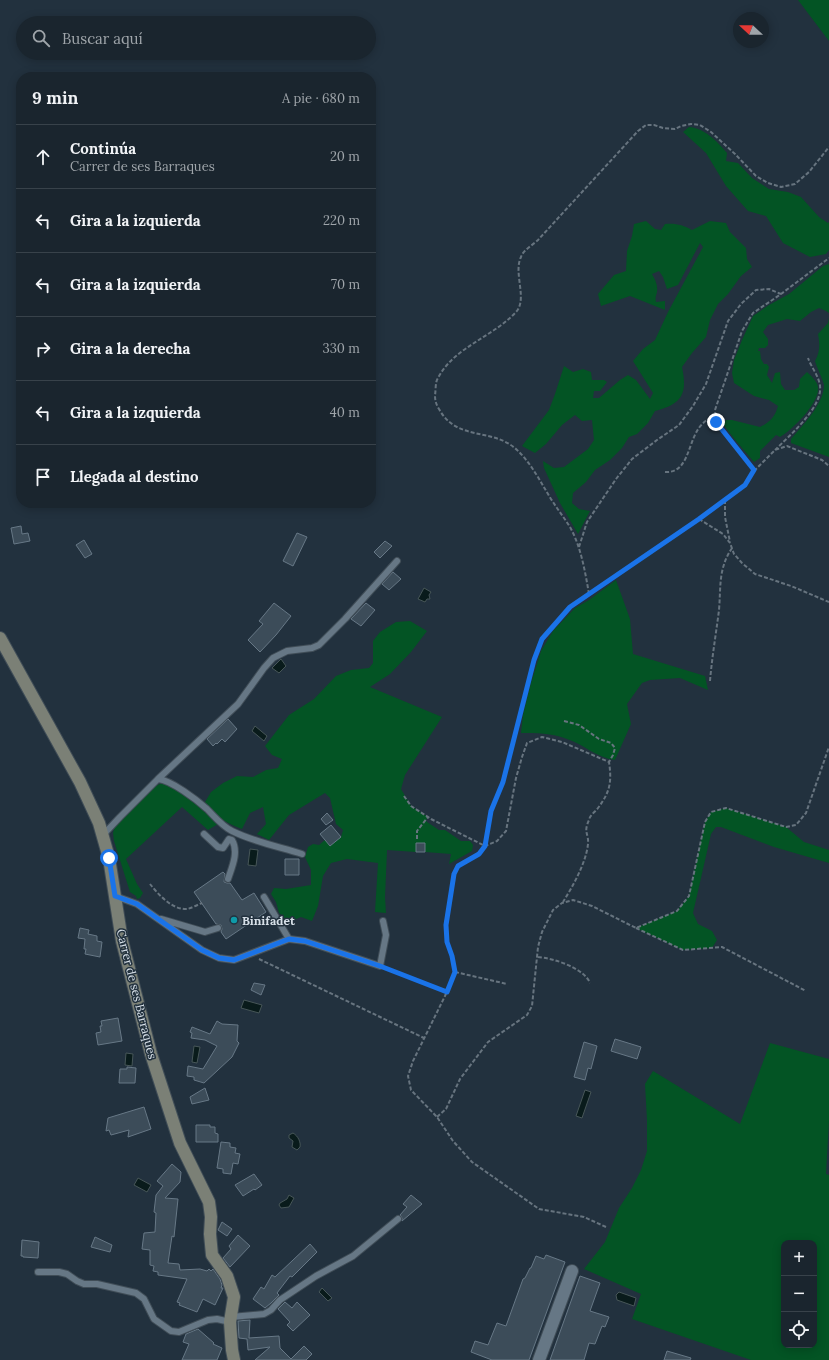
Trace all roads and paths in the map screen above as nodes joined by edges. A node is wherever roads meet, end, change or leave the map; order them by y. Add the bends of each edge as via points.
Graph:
1 (829, 147) edge
2 (829, 258) edge
3 (782, 294) junction
4 (808, 358) dead end
5 (716, 417) junction
6 (775, 450) junction
7 (829, 466) edge
8 (754, 470) junction
9 (665, 472) dead end
10 (725, 500) junction
11 (699, 519) junction
12 (730, 543) junction
13 (579, 548) junction
14 (732, 548) junction
15 (397, 561) dead end
16 (589, 594) junction
17 (829, 602) edge
18 (0, 638) edge
19 (710, 681) dead end
20 (564, 721) dead end
21 (829, 746) edge
22 (609, 762) junction
23 (158, 779) junction
24 (404, 796) dead end
25 (428, 817) junction
26 (204, 834) dead end
27 (102, 836) junction
28 (417, 839) dead end
29 (485, 846) junction
30 (302, 854) dead end
31 (228, 879) dead end
32 (150, 884) dead end
33 (115, 896) junction
34 (264, 897) dead end
35 (202, 903) dead end
36 (562, 903) junction
37 (156, 917) junction
38 (383, 921) dead end
39 (218, 928) dead end
40 (636, 928) junction
41 (289, 939) junction
42 (249, 954) junction
43 (537, 957) junction
44 (380, 966) junction
45 (455, 972) junction
46 (590, 983) dead end
47 (507, 984) dead end
48 (806, 991) dead end
49 (447, 992) junction
50 (424, 1038) junction
51 (437, 1117) junction
52 (398, 1219) dead end
53 (606, 1227) dead end
54 (572, 1271) dead end
55 (38, 1272) dead end
56 (230, 1320) junction
57 (234, 1360) edge
58 (539, 1360) edge

1 - 13 path via 809,172 795,184 782,187 756,176 711,132 700,125 691,124 675,129 646,125 638,130 521,256 518,267 521,301 517,311 447,363 436,379 434,401 442,415 459,429 504,441 516,449 533,470 570,528
2 - 3 path
3 - 5 path via 753,313 742,331 715,410
3 - 13 path via 769,289 756,290 741,304 728,321 706,384 693,406 679,425 632,459 587,522
4 - 6 path via 820,384 820,394 806,418
5 - 8 path via 716,422
5 - 9 path via 704,421 699,427 681,467 671,473
6 - 7 path via 787,446 822,460
6 - 8 path
8 - 10 path via 745,485
10 - 11 path
10 - 12 path via 725,518
11 - 12 path via 723,534
11 - 16 path
12 - 14 path
13 - 16 path
14 - 17 path via 742,564 755,574
14 - 19 path via 721,575
15 - 23 lane via 319,645 287,651 273,658 238,704
16 - 29 path via 570,607 542,639 534,660 503,782 491,811
18 - 27 main road, Carrer de ses Barraques via 80,782 99,823
20 - 22 path via 579,725 599,739 611,743 615,748
21 - 40 path via 806,813 796,825 786,827 726,808 711,812 705,822 689,896 677,911
22 - 29 path via 562,742 542,737 527,743 516,778 506,831 497,842
22 - 36 path via 611,777 607,793 589,818 585,830 588,843 584,858
23 - 27 lane
23 - 30 lane via 176,787 206,809 220,824 233,831
24 - 25 path via 411,806
25 - 28 path via 418,831
25 - 29 path
26 - 31 lane via 218,847 223,848 229,839 235,845
27 - 33 main road, Carrer de ses Barraques via 109,858
29 - 45 path via 479,854 458,866 454,874 446,925 447,942
32 - 35 path via 178,907 185,909
33 - 37 lane via 137,904
33 - 56 main road, Carrer de ses Barraques via 122,941 151,1054 180,1144 209,1202 212,1256 227,1276 234,1297
34 - 41 lane
36 - 40 path via 573,900 592,906
36 - 43 path via 553,910 542,932
37 - 39 lane via 205,932
37 - 42 lane via 202,950 219,958 234,960
38 - 44 lane via 386,935
40 - 48 path via 683,950 722,947
41 - 42 lane
41 - 44 lane via 305,941
42 - 50 path
43 - 46 path via 545,957 581,972 588,977
43 - 51 path via 532,1006 526,1015 488,1042 460,1079 446,1108
44 - 49 path
45 - 47 path
45 - 49 path
49 - 50 path
50 - 51 path via 408,1076 411,1090
51 - 53 path via 452,1141 472,1162 523,1199 539,1209 584,1217
52 - 56 lane via 353,1256 316,1276 280,1300 271,1310 264,1314
54 - 58 street
55 - 56 lane via 59,1272 84,1284 97,1284 136,1293 144,1299 154,1319 171,1331 179,1332 208,1320
56 - 57 main road, Carrer de ses Barraques

